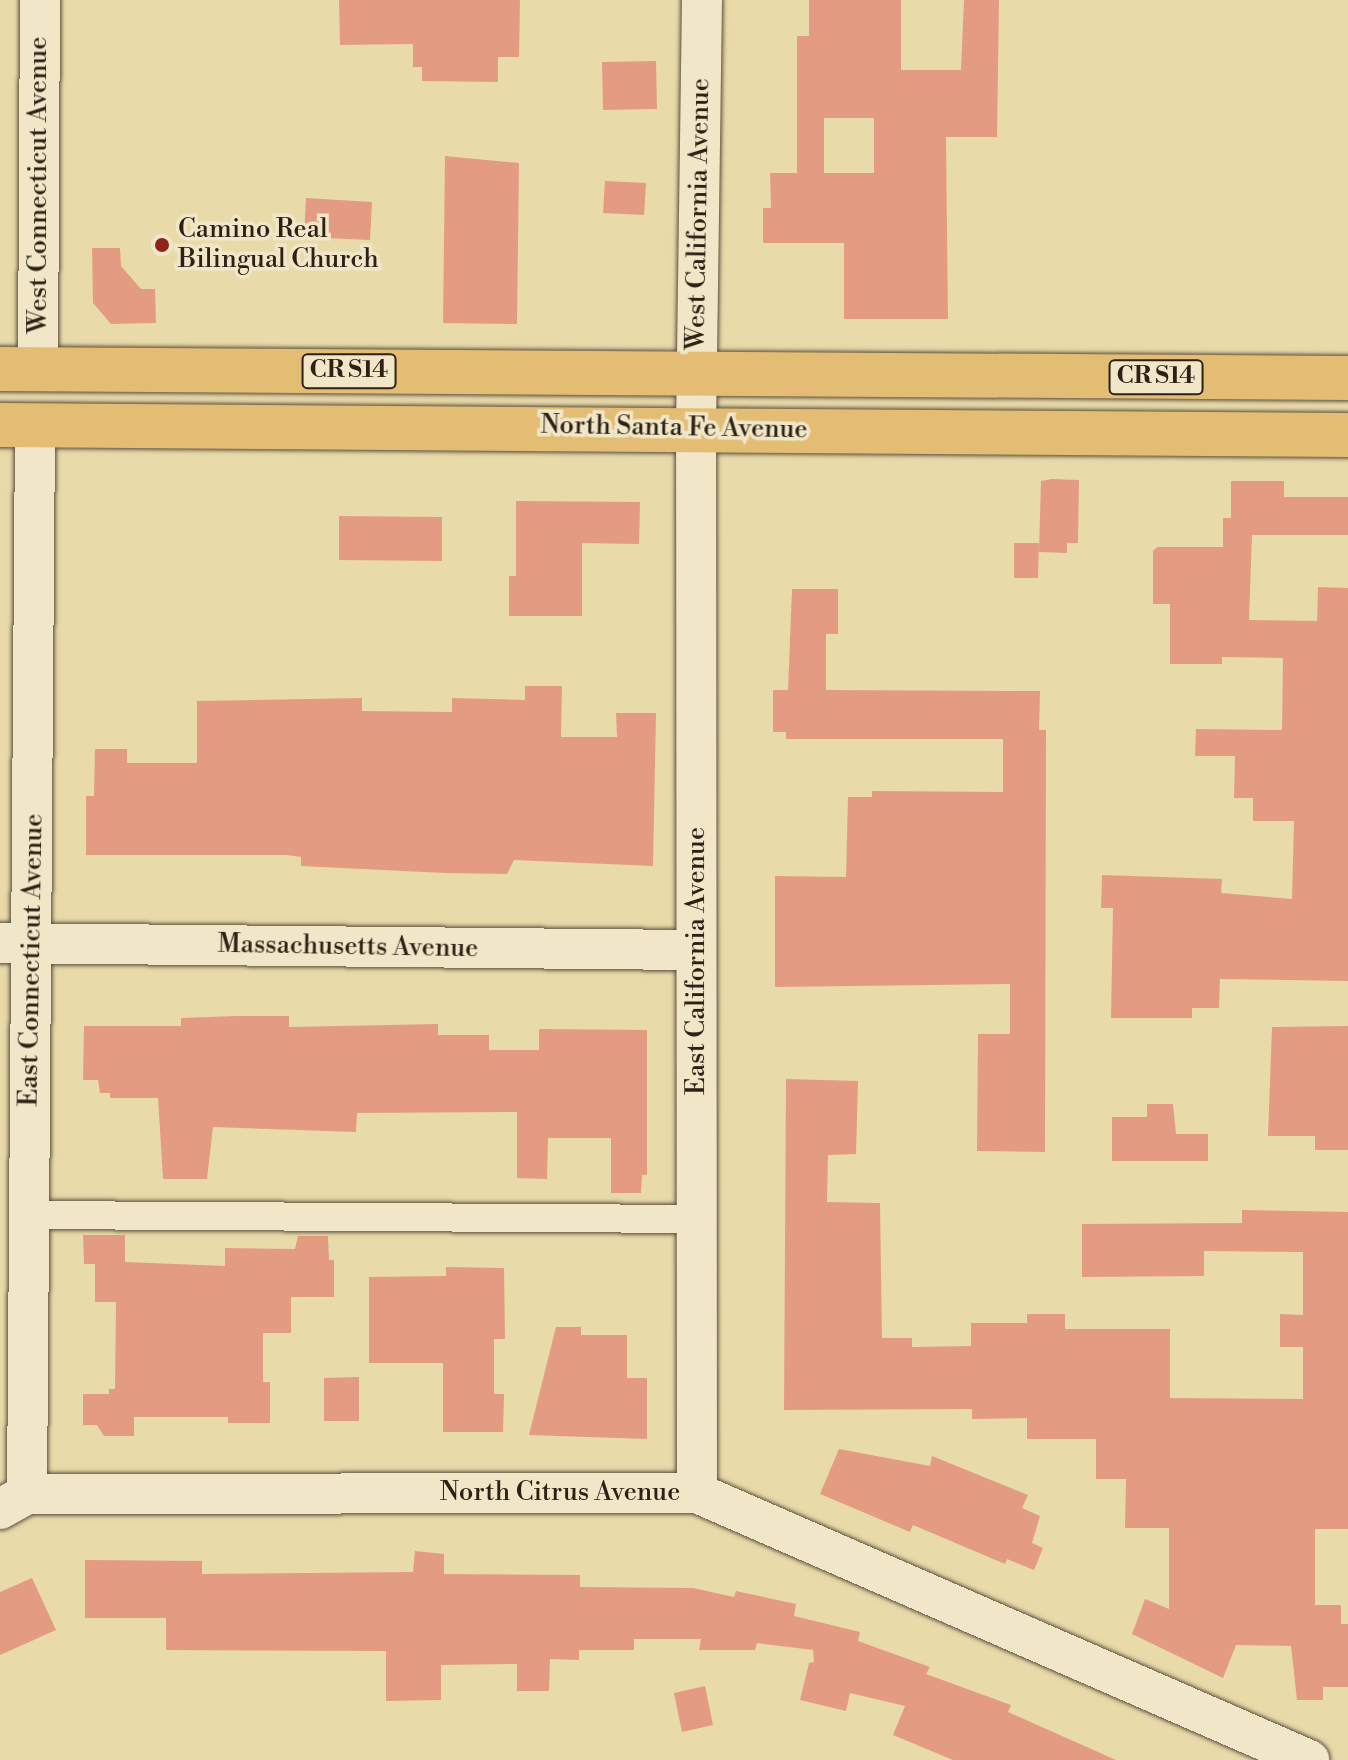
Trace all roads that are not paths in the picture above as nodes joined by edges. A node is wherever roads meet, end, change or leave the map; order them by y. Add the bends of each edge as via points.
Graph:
1 (40, 0) edge
2 (702, 0) edge
3 (19, 370) edge
4 (697, 376) junction
5 (1241, 377) junction
6 (1348, 378) edge
7 (18, 425) edge
8 (696, 429) junction
9 (1021, 433) junction
10 (1348, 435) edge
11 (16, 943) edge
12 (696, 950) junction
13 (29, 1215) junction
14 (697, 1219) junction
15 (697, 1493) junction
16 (13, 1502) edge
17 (1309, 1760) edge

1 - 3 street, West Connecticut Avenue
2 - 4 street, West California Avenue
3 - 4 main road, North Santa Fe Avenue / CR S14
4 - 5 main road, North Santa Fe Avenue / CR S14
4 - 8 street, West California Avenue
5 - 6 main road, North Santa Fe Avenue / CR S14
5 - 9 main road via 1236,393 1221,403 1097,404
7 - 8 main road, North Santa Fe Avenue / CR S14
7 - 11 street, East Connecticut Avenue
8 - 9 main road, North Santa Fe Avenue / CR S14
8 - 12 street, East California Avenue
9 - 10 main road, North Santa Fe Avenue / CR S14
11 - 12 street, Massachusetts Avenue
11 - 13 street, East Connecticut Avenue
12 - 14 street, East California Avenue
13 - 14 street
13 - 16 street, East Connecticut Avenue
14 - 15 street, East California Avenue
15 - 16 street, North Citrus Avenue
15 - 17 street, North Citrus Avenue

